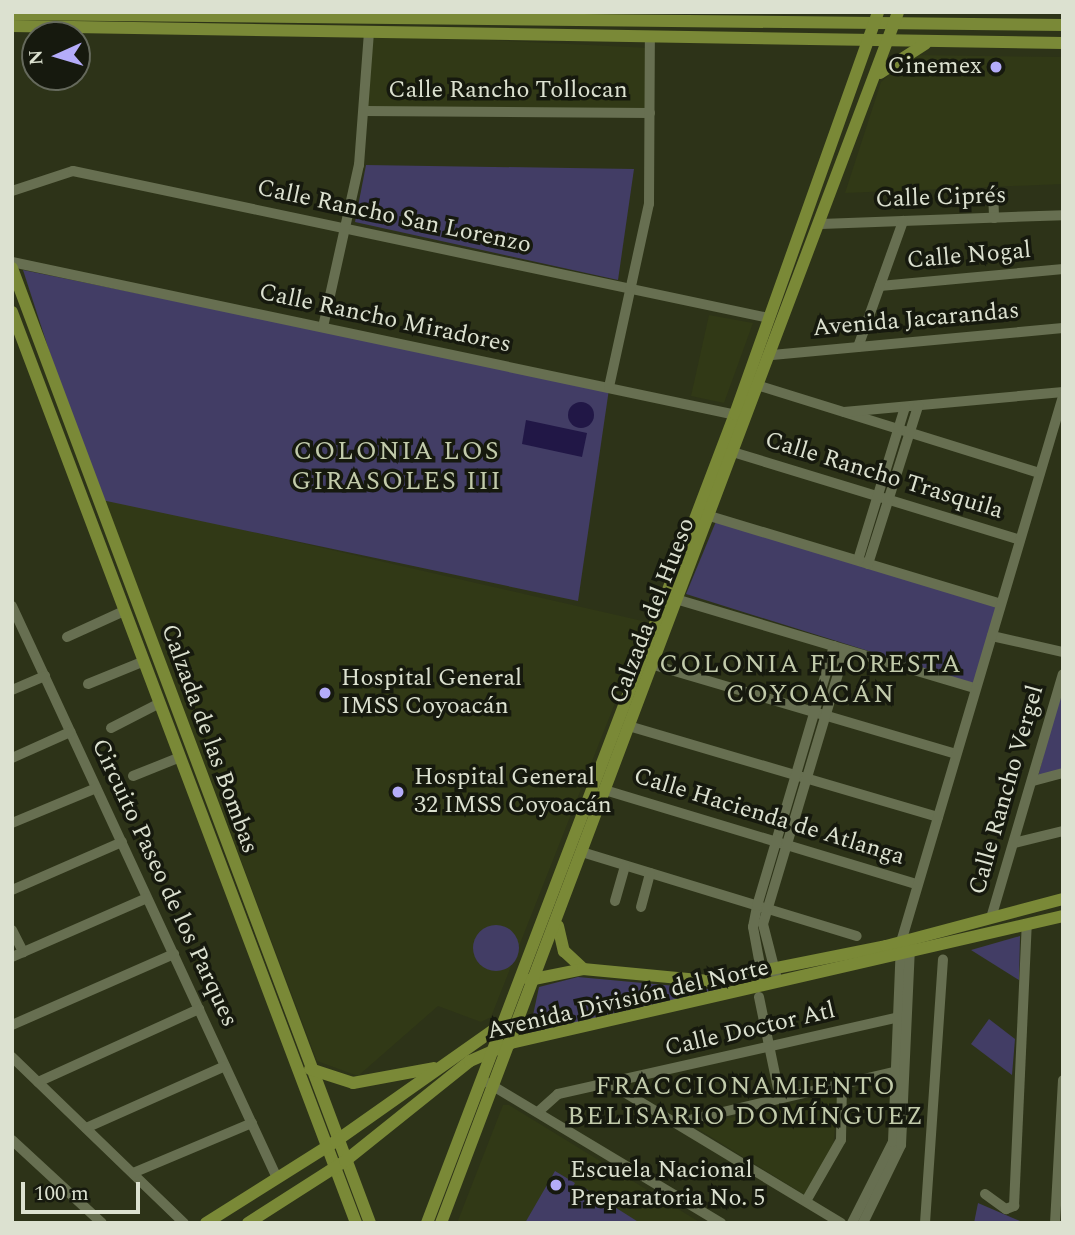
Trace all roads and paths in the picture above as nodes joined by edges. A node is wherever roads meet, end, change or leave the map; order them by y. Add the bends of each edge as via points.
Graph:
1 (918, 12) edge
2 (12, 14) edge
3 (460, 15) edge
4 (446, 16) edge
5 (791, 16) edge
6 (877, 17) edge
7 (896, 18) edge
8 (940, 23) junction
9 (1063, 25) edge
10 (12, 26) edge
11 (369, 33) junction
12 (650, 36) junction
13 (869, 40) junction
14 (889, 40) junction
15 (948, 41) junction
16 (1063, 43) edge
17 (873, 82) junction
18 (365, 111) junction
19 (650, 113) junction
20 (993, 188) dead end
21 (12, 191) edge
22 (1063, 215) edge
23 (994, 218) junction
24 (903, 221) junction
25 (821, 224) junction
26 (344, 229) junction
27 (12, 262) edge
28 (12, 268) edge
29 (1063, 268) edge
30 (880, 286) junction
31 (630, 288) junction
32 (12, 312) edge
33 (769, 318) junction
34 (323, 327) junction
35 (1063, 328) edge
36 (858, 347) junction
37 (772, 355) junction
38 (760, 386) junction
39 (609, 387) junction
40 (1063, 394) edge
41 (918, 406) junction
42 (905, 407) junction
43 (840, 413) junction
44 (734, 414) junction
45 (749, 418) junction
46 (898, 432) junction
47 (909, 435) junction
48 (736, 453) junction
49 (1040, 474) junction
50 (883, 498) junction
51 (696, 511) junction
52 (712, 516) junction
53 (1020, 540) junction
54 (863, 562) junction
55 (679, 600) junction
56 (1001, 604) junction
57 (12, 606) edge
58 (124, 611) junction
59 (15, 622) edge
60 (992, 636) junction
61 (66, 637) dead end
62 (834, 646) junction
63 (845, 650) junction
64 (1063, 652) edge
65 (142, 662) junction
66 (654, 665) junction
67 (1063, 674) edge
68 (45, 676) junction
69 (88, 684) dead end
70 (975, 688) junction
71 (12, 691) edge
72 (158, 704) junction
73 (814, 712) junction
74 (826, 715) junction
75 (632, 727) junction
76 (111, 728) dead end
77 (70, 732) junction
78 (956, 754) junction
79 (12, 758) edge
80 (178, 758) junction
81 (1063, 773) edge
82 (795, 775) junction
83 (133, 776) dead end
84 (808, 779) junction
85 (1033, 781) junction
86 (96, 788) junction
87 (608, 791) junction
88 (938, 817) junction
89 (12, 823) edge
90 (1063, 831) edge
91 (775, 841) junction
92 (122, 842) junction
93 (1014, 843) junction
94 (788, 845) junction
95 (585, 853) junction
96 (625, 866) junction
97 (650, 873) junction
98 (918, 884) junction
99 (12, 890) edge
100 (147, 898) junction
101 (1063, 899) edge
102 (615, 901) dead end
103 (757, 906) junction
104 (641, 907) dead end
105 (768, 909) junction
106 (1063, 916) edge
107 (991, 918) junction
108 (559, 923) junction
109 (1027, 925) junction
110 (12, 930) edge
111 (857, 936) dead end
112 (906, 940) junction
113 (173, 954) junction
114 (17, 955) edge
115 (905, 955) junction
116 (943, 960) dead end
117 (583, 969) junction
118 (767, 970) junction
119 (534, 979) junction
120 (515, 984) junction
121 (778, 986) junction
122 (762, 993) junction
123 (199, 1009) junction
124 (896, 1018) junction
125 (12, 1024) edge
126 (499, 1026) junction
127 (511, 1043) junction
128 (899, 1043) junction
129 (769, 1047) junction
130 (489, 1052) junction
131 (12, 1057) edge
132 (225, 1066) junction
133 (434, 1068) junction
134 (310, 1069) junction
135 (893, 1072) junction
136 (480, 1077) junction
137 (1063, 1080) edge
138 (38, 1082) junction
139 (498, 1083) junction
140 (609, 1083) junction
141 (842, 1085) junction
142 (780, 1098) junction
143 (1062, 1108) edge
144 (538, 1112) junction
145 (251, 1123) junction
146 (676, 1123) junction
147 (86, 1128) junction
148 (12, 1140) edge
149 (336, 1141) junction
150 (1061, 1144) edge
151 (323, 1148) junction
152 (345, 1161) junction
153 (332, 1168) junction
154 (133, 1173) junction
155 (277, 1178) junction
156 (1060, 1188) edge
157 (985, 1194) dead end
158 (806, 1201) junction
159 (102, 1223) edge
160 (184, 1223) edge
161 (206, 1223) edge
162 (248, 1223) edge
163 (356, 1223) edge
164 (370, 1223) edge
165 (427, 1223) edge
166 (441, 1223) edge
167 (722, 1223) edge
168 (841, 1223) edge
169 (852, 1223) edge
170 (863, 1223) edge
171 (925, 1223) edge
172 (1055, 1223) edge

1 - 8 main road
2 - 4 main road
3 - 4 main road
3 - 5 main road
5 - 6 main road
6 - 7 main road
6 - 13 main road, Calzada del Hueso
7 - 8 main road
7 - 14 main road, Calzada del Hueso
8 - 9 main road
10 - 11 main road
11 - 12 main road
11 - 18 street
12 - 13 main road
12 - 19 street
13 - 14 main road
13 - 33 main road, Calzada del Hueso
14 - 15 main road
14 - 17 main road, Calzada del Hueso
15 - 16 main road
15 - 17 main road via 903,53
17 - 25 main road, Calzada del Hueso
18 - 19 street, Calle Rancho Tollocan
18 - 26 street
19 - 31 street via 649,204
20 - 23 street
21 - 26 street, Calle Rancho San Lorenzo via 73,171
22 - 23 street, Calle Ciprés
23 - 24 street, Calle Ciprés
24 - 25 street, Calle Ciprés
24 - 30 street
25 - 37 main road, Calzada del Hueso
26 - 31 street, Calle Rancho San Lorenzo
26 - 34 street
27 - 34 street, Calle Rancho Miradores
28 - 134 main road, Calzada de las Bombas
29 - 30 street, Calle Nogal
30 - 36 street
31 - 33 street, Calle Rancho San Lorenzo
31 - 39 street
32 - 58 main road, Calzada de las Bombas
33 - 44 main road, Calzada del Hueso
34 - 39 street, Calle Rancho Miradores
35 - 36 street, Avenida Jacarandas
36 - 37 street, Avenida Jacarandas
37 - 38 main road, Calzada del Hueso
38 - 43 street
38 - 45 main road, Calzada del Hueso
39 - 44 street, Calle Rancho Miradores
40 - 41 street
40 - 49 street
41 - 42 street
41 - 47 street
42 - 43 street
42 - 46 street
43 - 46 street
44 - 45 street, Calle Rancho Miradores
44 - 51 main road, Calzada del Hueso
45 - 48 main road, Calzada del Hueso
46 - 47 street
46 - 50 street
47 - 49 street
47 - 50 street
48 - 50 street, Calle Rancho Trasquila
48 - 52 main road, Calzada del Hueso
49 - 53 street
50 - 53 street, Calle Rancho Trasquila
50 - 54 street
51 - 52 street
51 - 120 main road, Calzada del Hueso
52 - 54 street
52 - 55 main road, Calzada del Hueso
53 - 56 street
54 - 56 street
55 - 62 street
55 - 66 main road, Calzada del Hueso
56 - 60 street
57 - 59 street, Circuito Paseo de los Parques
58 - 61 street
58 - 65 main road, Calzada de las Bombas
59 - 68 street, Circuito Paseo de los Parques
60 - 64 street
60 - 70 street
62 - 63 street
62 - 73 street
63 - 70 street
63 - 74 street
65 - 69 street
65 - 72 main road, Calzada de las Bombas
66 - 73 street
66 - 75 main road, Calzada del Hueso
67 - 85 street, Calle Rancho Vergel
68 - 71 street
68 - 77 street, Circuito Paseo de los Parques
70 - 78 street
72 - 76 street
72 - 80 main road, Calzada de las Bombas
73 - 74 street
73 - 82 street
74 - 78 street
74 - 84 street
75 - 82 street
75 - 87 main road, Calzada del Hueso
77 - 79 street
77 - 86 street, Circuito Paseo de los Parques
78 - 88 street
80 - 83 street
80 - 151 main road, Calzada de las Bombas
81 - 85 street
82 - 84 street
82 - 91 street
84 - 88 street
84 - 94 street
85 - 93 street, Calle Rancho Vergel
86 - 89 street
86 - 92 street, Circuito Paseo de los Parques
87 - 91 street, Calle Hacienda de Atlanga
87 - 95 main road, Calzada del Hueso
88 - 98 street
90 - 93 street
91 - 94 street, Calle Hacienda de Atlanga
91 - 103 street
92 - 99 street
92 - 100 street, Circuito Paseo de los Parques
93 - 107 street, Calle Rancho Vergel
94 - 98 street, Calle Hacienda de Atlanga
94 - 105 street
95 - 96 street
95 - 108 main road, Calzada del Hueso
96 - 97 street
96 - 102 street
97 - 103 street
97 - 104 street
98 - 112 street
100 - 113 street, Circuito Paseo de los Parques
100 - 114 street
101 - 107 main road, Avenida División del Norte
103 - 105 street
103 - 118 street via 753,927
105 - 111 street
105 - 118 street via 763,930
106 - 109 main road, Avenida División del Norte
107 - 112 main road, Avenida División del Norte
108 - 117 main road via 564,951
108 - 119 main road, Calzada del Hueso
109 - 115 main road, Avenida División del Norte
109 - 157 street via 1014,1206 1006,1209
110 - 114 street
112 - 115 street
112 - 118 main road, Avenida División del Norte
113 - 123 street, Circuito Paseo de los Parques
113 - 125 street
115 - 121 main road, Avenida División del Norte
115 - 124 street
115 - 128 street
116 - 171 street
117 - 118 main road, Avenida División del Norte via 711,981
117 - 119 main road, Avenida División del Norte
118 - 121 street
118 - 122 street
119 - 120 main road, Avenida División del Norte
119 - 127 main road, Calzada del Hueso
120 - 126 main road, Calzada del Hueso
121 - 122 main road, Avenida División del Norte
122 - 127 main road, Avenida División del Norte
122 - 129 street
123 - 132 street, Circuito Paseo de los Parques
123 - 138 street
124 - 128 street
124 - 129 street, Calle Doctor Atl
126 - 130 main road, Calzada del Hueso
126 - 133 main road, Avenida División del Norte
127 - 130 main road, Avenida División del Norte
127 - 139 main road, Calzada del Hueso
128 - 135 street
128 - 170 street via 901,1145
129 - 140 street, Calle Doctor Atl
129 - 142 street
130 - 136 main road, Calzada del Hueso
130 - 152 main road, Avenida División del Norte
131 - 138 street
132 - 145 street, Circuito Paseo de los Parques
132 - 147 street
133 - 134 main road via 353,1083
133 - 149 main road, Avenida División del Norte
134 - 149 main road, Calzada de las Bombas
135 - 141 street
135 - 169 street via 893,1142
136 - 139 street
136 - 165 main road, Calzada del Hueso
137 - 143 street
138 - 147 street
139 - 144 street
139 - 166 main road, Calzada del Hueso
140 - 144 street, Calle Doctor Atl via 558,1094
140 - 146 street
141 - 142 street
141 - 158 street via 841,1140
142 - 146 street
143 - 150 street
144 - 167 street
145 - 154 street
145 - 155 street, Circuito Paseo de los Parques
146 - 158 street
147 - 154 street
148 - 159 street
149 - 151 main road, Avenida División del Norte
149 - 152 main road, Calzada de las Bombas
150 - 156 street
151 - 153 main road, Calzada de las Bombas
151 - 155 main road, Avenida División del Norte
152 - 153 main road, Avenida División del Norte
152 - 164 main road, Calzada de las Bombas
153 - 162 main road, Avenida División del Norte
153 - 163 main road, Calzada de las Bombas
154 - 160 street
155 - 161 main road, Avenida División del Norte
156 - 172 street
158 - 168 street

